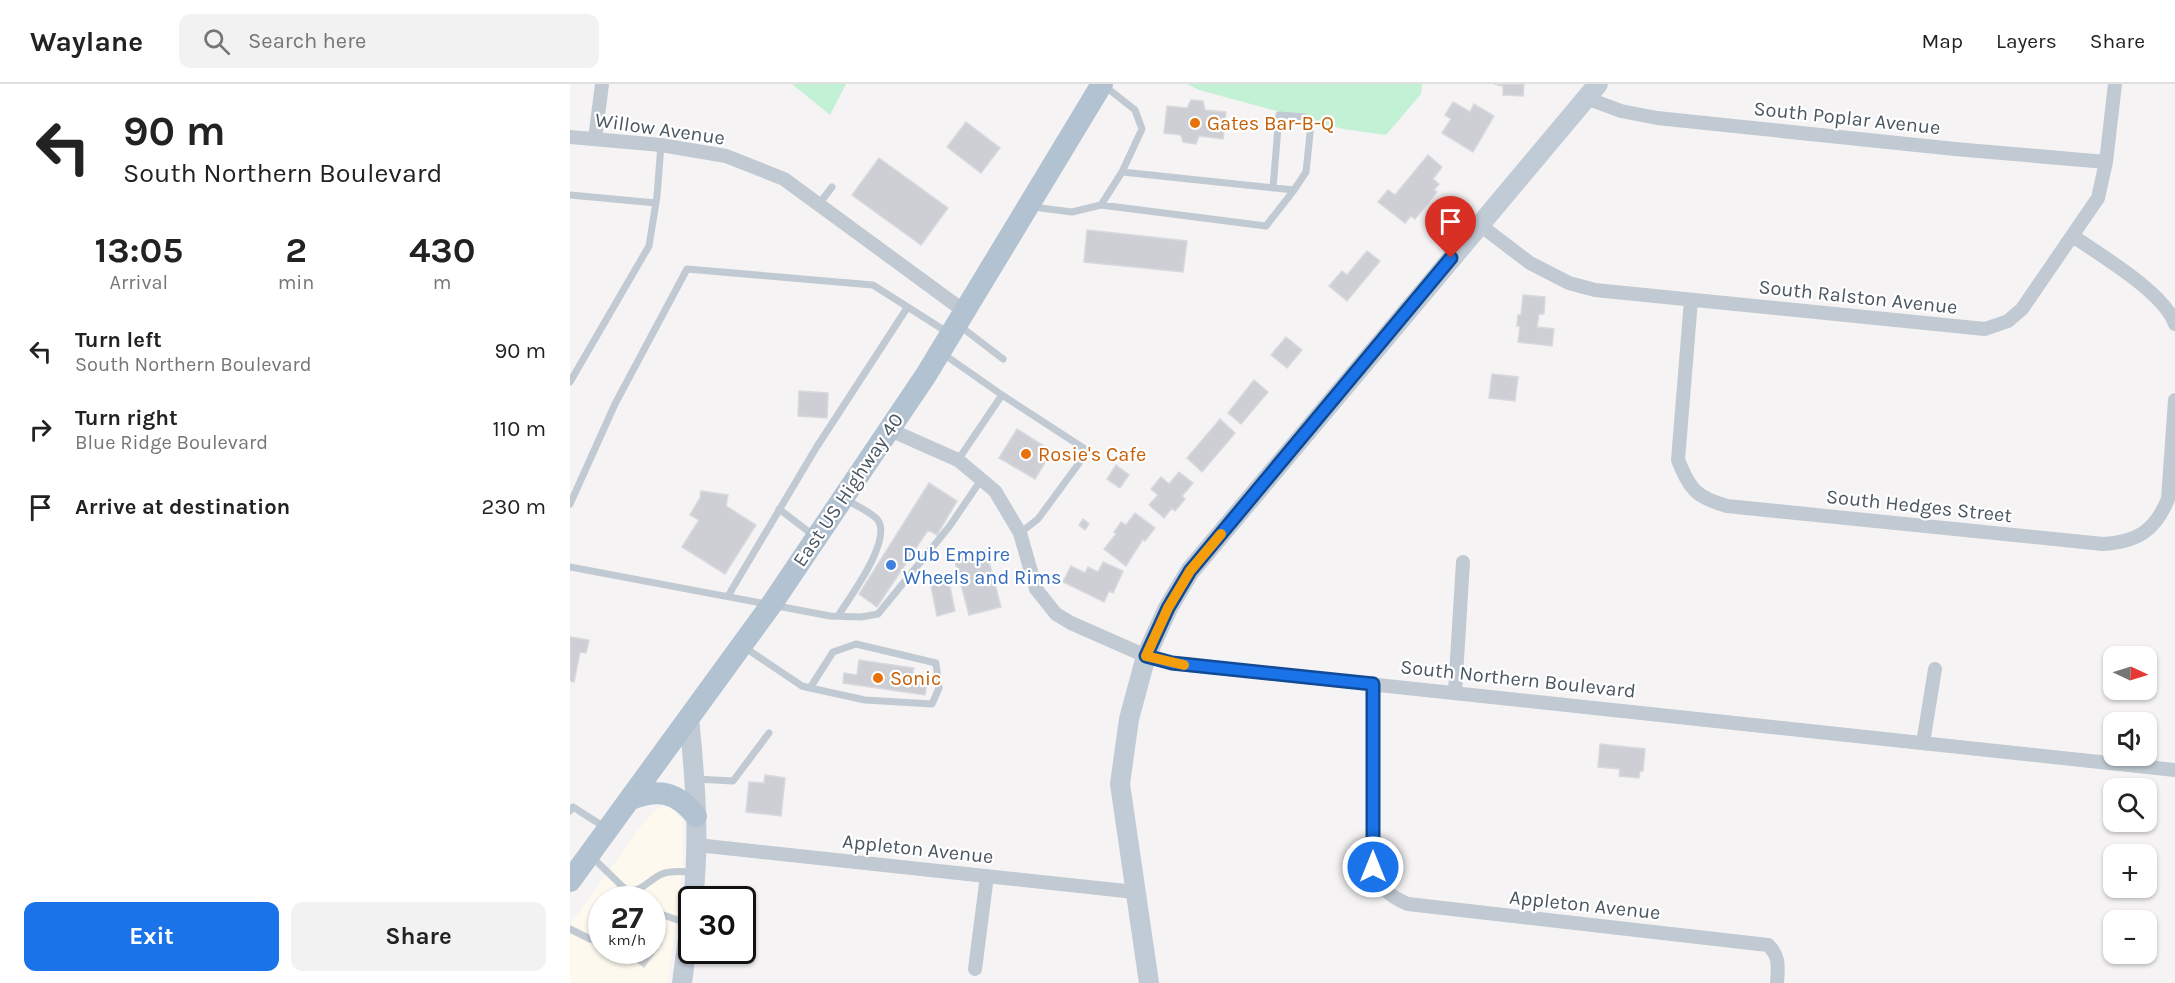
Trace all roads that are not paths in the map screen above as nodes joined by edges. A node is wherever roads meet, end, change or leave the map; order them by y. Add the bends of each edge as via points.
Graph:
1 (602, 84) edge
2 (1102, 84) edge
3 (2115, 84) edge
4 (1592, 91) edge
5 (570, 137) edge
6 (595, 139) junction
7 (661, 145) junction
8 (2106, 162) junction
9 (1122, 172) junction
10 (832, 187) dead end
11 (1273, 188) junction
12 (1294, 190) junction
13 (570, 195) edge
14 (656, 203) junction
15 (819, 204) junction
16 (1101, 205) junction
17 (1028, 207) junction
18 (1480, 225) junction
19 (2073, 236) junction
20 (1691, 300) junction
21 (907, 308) junction
22 (2175, 324) edge
23 (953, 330) junction
24 (1003, 359) dead end
25 (570, 382) edge
26 (1002, 395) junction
27 (2175, 400) edge
28 (888, 429) junction
29 (958, 460) junction
30 (981, 480) junction
31 (843, 497) junction
32 (570, 504) edge
33 (779, 509) junction
34 (1020, 533) junction
35 (816, 538) junction
36 (1463, 562) dead end
37 (570, 567) edge
38 (728, 596) junction
39 (771, 605) junction
40 (838, 616) junction
41 (742, 646) junction
42 (1146, 656) junction
43 (1935, 669) dead end
44 (1373, 684) junction
45 (810, 688) junction
46 (1455, 692) junction
47 (689, 718) junction
48 (769, 733) dead end
49 (1923, 743) junction
50 (2175, 770) edge
51 (695, 779) junction
52 (631, 799) junction
53 (570, 811) edge
54 (696, 816) junction
55 (608, 829) junction
56 (697, 845) junction
57 (589, 855) junction
58 (696, 872) junction
59 (987, 876) junction
60 (571, 877) edge
61 (622, 886) edge
62 (643, 886) edge
63 (694, 886) edge
64 (1135, 892) junction
65 (570, 929) edge
66 (588, 938) edge
67 (684, 964) edge
68 (975, 969) dead end
69 (682, 983) edge
70 (1149, 983) edge
71 (1777, 983) edge

1 - 6 street
2 - 9 lane via 1135,110 1142,129
2 - 17 main road, East US Highway 40
3 - 8 street, South Ralston Avenue
4 - 8 street, South Poplar Avenue via 1621,111 1657,118
4 - 18 street
5 - 6 street, Willow Avenue
6 - 7 street, Willow Avenue
7 - 14 lane
7 - 15 street, Willow Avenue via 726,156 784,179
8 - 19 street, South Ralston Avenue via 2098,198
9 - 11 lane
9 - 16 lane
10 - 15 lane
11 - 12 lane
11 - 12 lane via 1279,115 1305,117 1311,124 1306,172
12 - 16 lane via 1266,226
13 - 14 lane
14 - 25 lane via 649,246
15 - 23 street, Willow Avenue
16 - 17 lane via 1072,212
17 - 23 main road, East US Highway 40
18 - 20 street, South Ralston Avenue via 1530,263 1569,283 1595,290
18 - 42 street via 1190,571
19 - 20 street, South Ralston Avenue via 2022,309 2008,321 1985,329
19 - 22 street via 2156,296
20 - 27 street, South Hedges Street via 1678,460 1688,484 1707,501 1726,506 2122,543 2151,528 2163,513 2168,499
21 - 23 lane
21 - 32 lane via 873,285 687,269 615,404
21 - 33 lane
23 - 24 lane
23 - 26 lane
23 - 28 main road, East US Highway 40
26 - 29 lane
26 - 34 lane via 1088,451 1038,519
28 - 29 street, South Northern Boulevard
28 - 31 main road, East US Highway 40
29 - 30 street, South Northern Boulevard
30 - 34 street, South Northern Boulevard via 995,491
30 - 40 lane via 949,527 878,614
31 - 35 main road, East US Highway 40
31 - 40 lane via 877,519 881,539
33 - 35 lane
33 - 38 lane
34 - 42 street, South Northern Boulevard via 1036,589 1056,614
35 - 39 main road, East US Highway 40
36 - 46 street
37 - 38 lane
38 - 39 lane
39 - 40 lane
39 - 41 main road, East US Highway 40
41 - 45 lane
41 - 47 main road, East US Highway 40
42 - 44 street, South Northern Boulevard via 1172,663
42 - 64 street via 1129,719 1120,784
43 - 49 street
44 - 46 street, South Northern Boulevard
44 - 71 street, Appleton Avenue via 1373,867 1384,890 1394,898 1408,904 1768,945 1779,964
45 - 45 lane via 865,700 932,704 939,687 936,663 856,644 833,652
46 - 49 street, South Northern Boulevard
47 - 51 street
47 - 52 main road, East US Highway 40
48 - 51 lane via 733,781
49 - 50 street, South Northern Boulevard
51 - 54 street
52 - 54 main road via 646,793 676,797
52 - 55 main road, East US Highway 40
53 - 55 lane via 573,807
54 - 56 street
55 - 57 main road, East US Highway 40
56 - 58 street
56 - 59 street, Appleton Avenue
57 - 60 main road, East US Highway 40
57 - 61 lane
58 - 62 lane via 669,872
58 - 63 street
59 - 64 street, Appleton Avenue
59 - 68 street
64 - 70 street
65 - 66 lane
67 - 69 street

